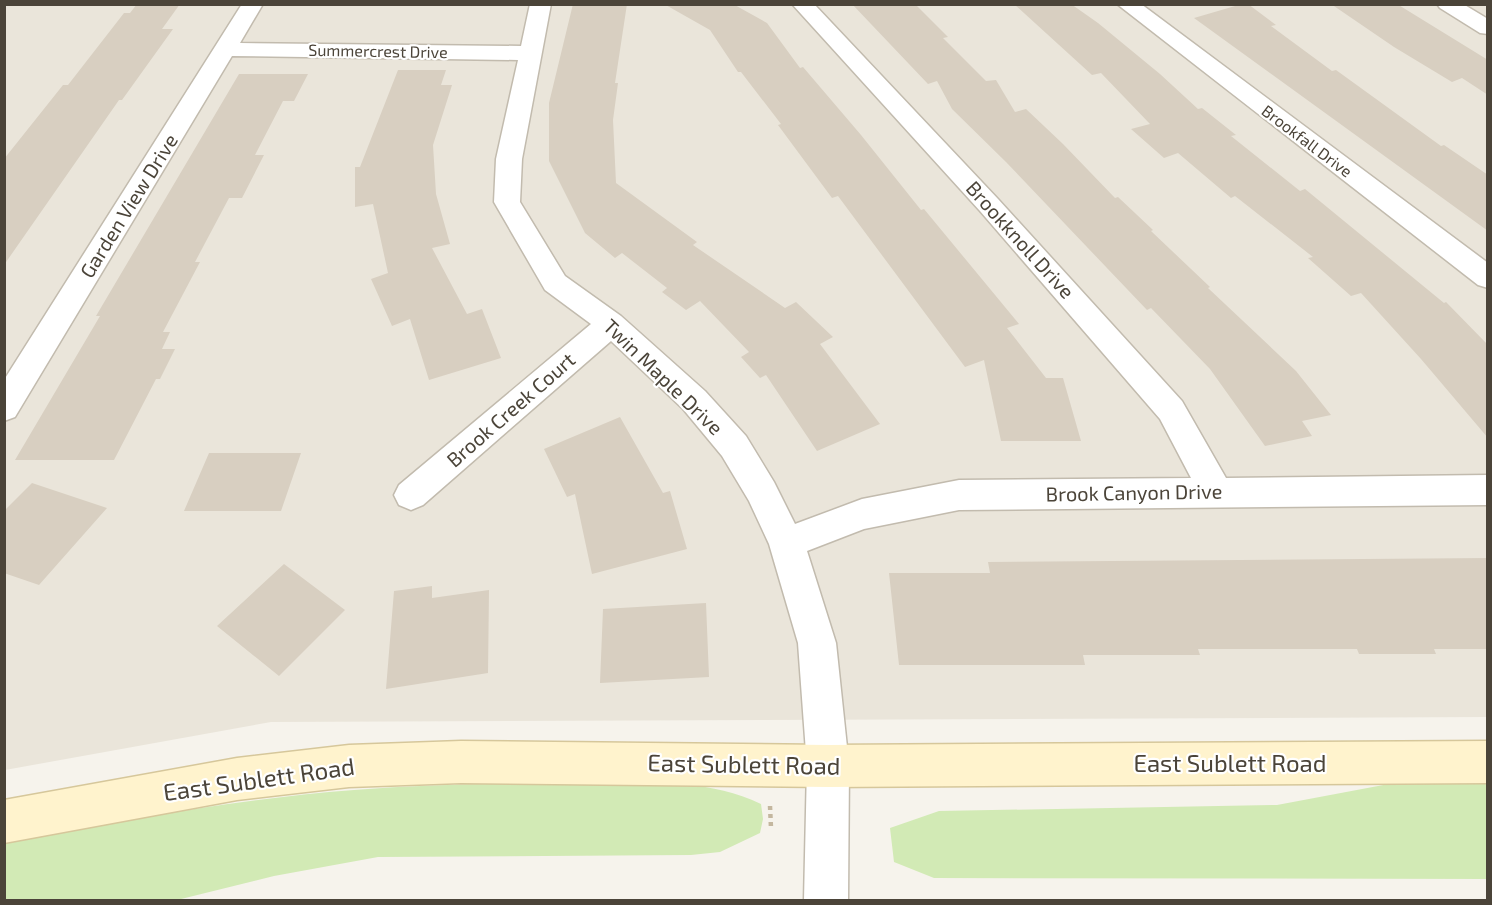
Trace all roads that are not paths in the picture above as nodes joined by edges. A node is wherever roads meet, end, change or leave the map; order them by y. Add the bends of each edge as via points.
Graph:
1 (253, 4) edge
2 (541, 4) edge
3 (802, 4) edge
4 (1127, 4) edge
5 (1447, 4) edge
6 (1488, 28) edge
7 (225, 49) junction
8 (532, 53) junction
9 (1488, 278) edge
10 (610, 324) junction
11 (4, 408) edge
12 (1488, 490) edge
13 (1216, 492) junction
14 (411, 495) dead end
15 (787, 543) junction
16 (1488, 762) edge
17 (828, 766) junction
18 (4, 822) edge
19 (826, 900) edge

1 - 7 street, Garden View Drive
2 - 8 street, Twin Maple Drive
3 - 13 street, Brookknoll Drive via 1171,410
4 - 9 street, Brookfall Drive
5 - 6 street
7 - 8 street, Summercrest Drive
7 - 11 street, Garden View Drive
8 - 10 street, Twin Maple Drive via 509,159 507,202 555,283
10 - 14 street, Brook Creek Court
10 - 15 street, Twin Maple Drive via 694,400 734,446
12 - 13 street, Brook Canyon Drive
13 - 15 street, Brook Canyon Drive via 959,495 862,514
15 - 17 street, Twin Maple Drive via 817,643
16 - 17 main road, East Sublett Road
17 - 18 main road, East Sublett Road via 461,762 350,766 237,779
17 - 19 street, Twin Maple Drive

